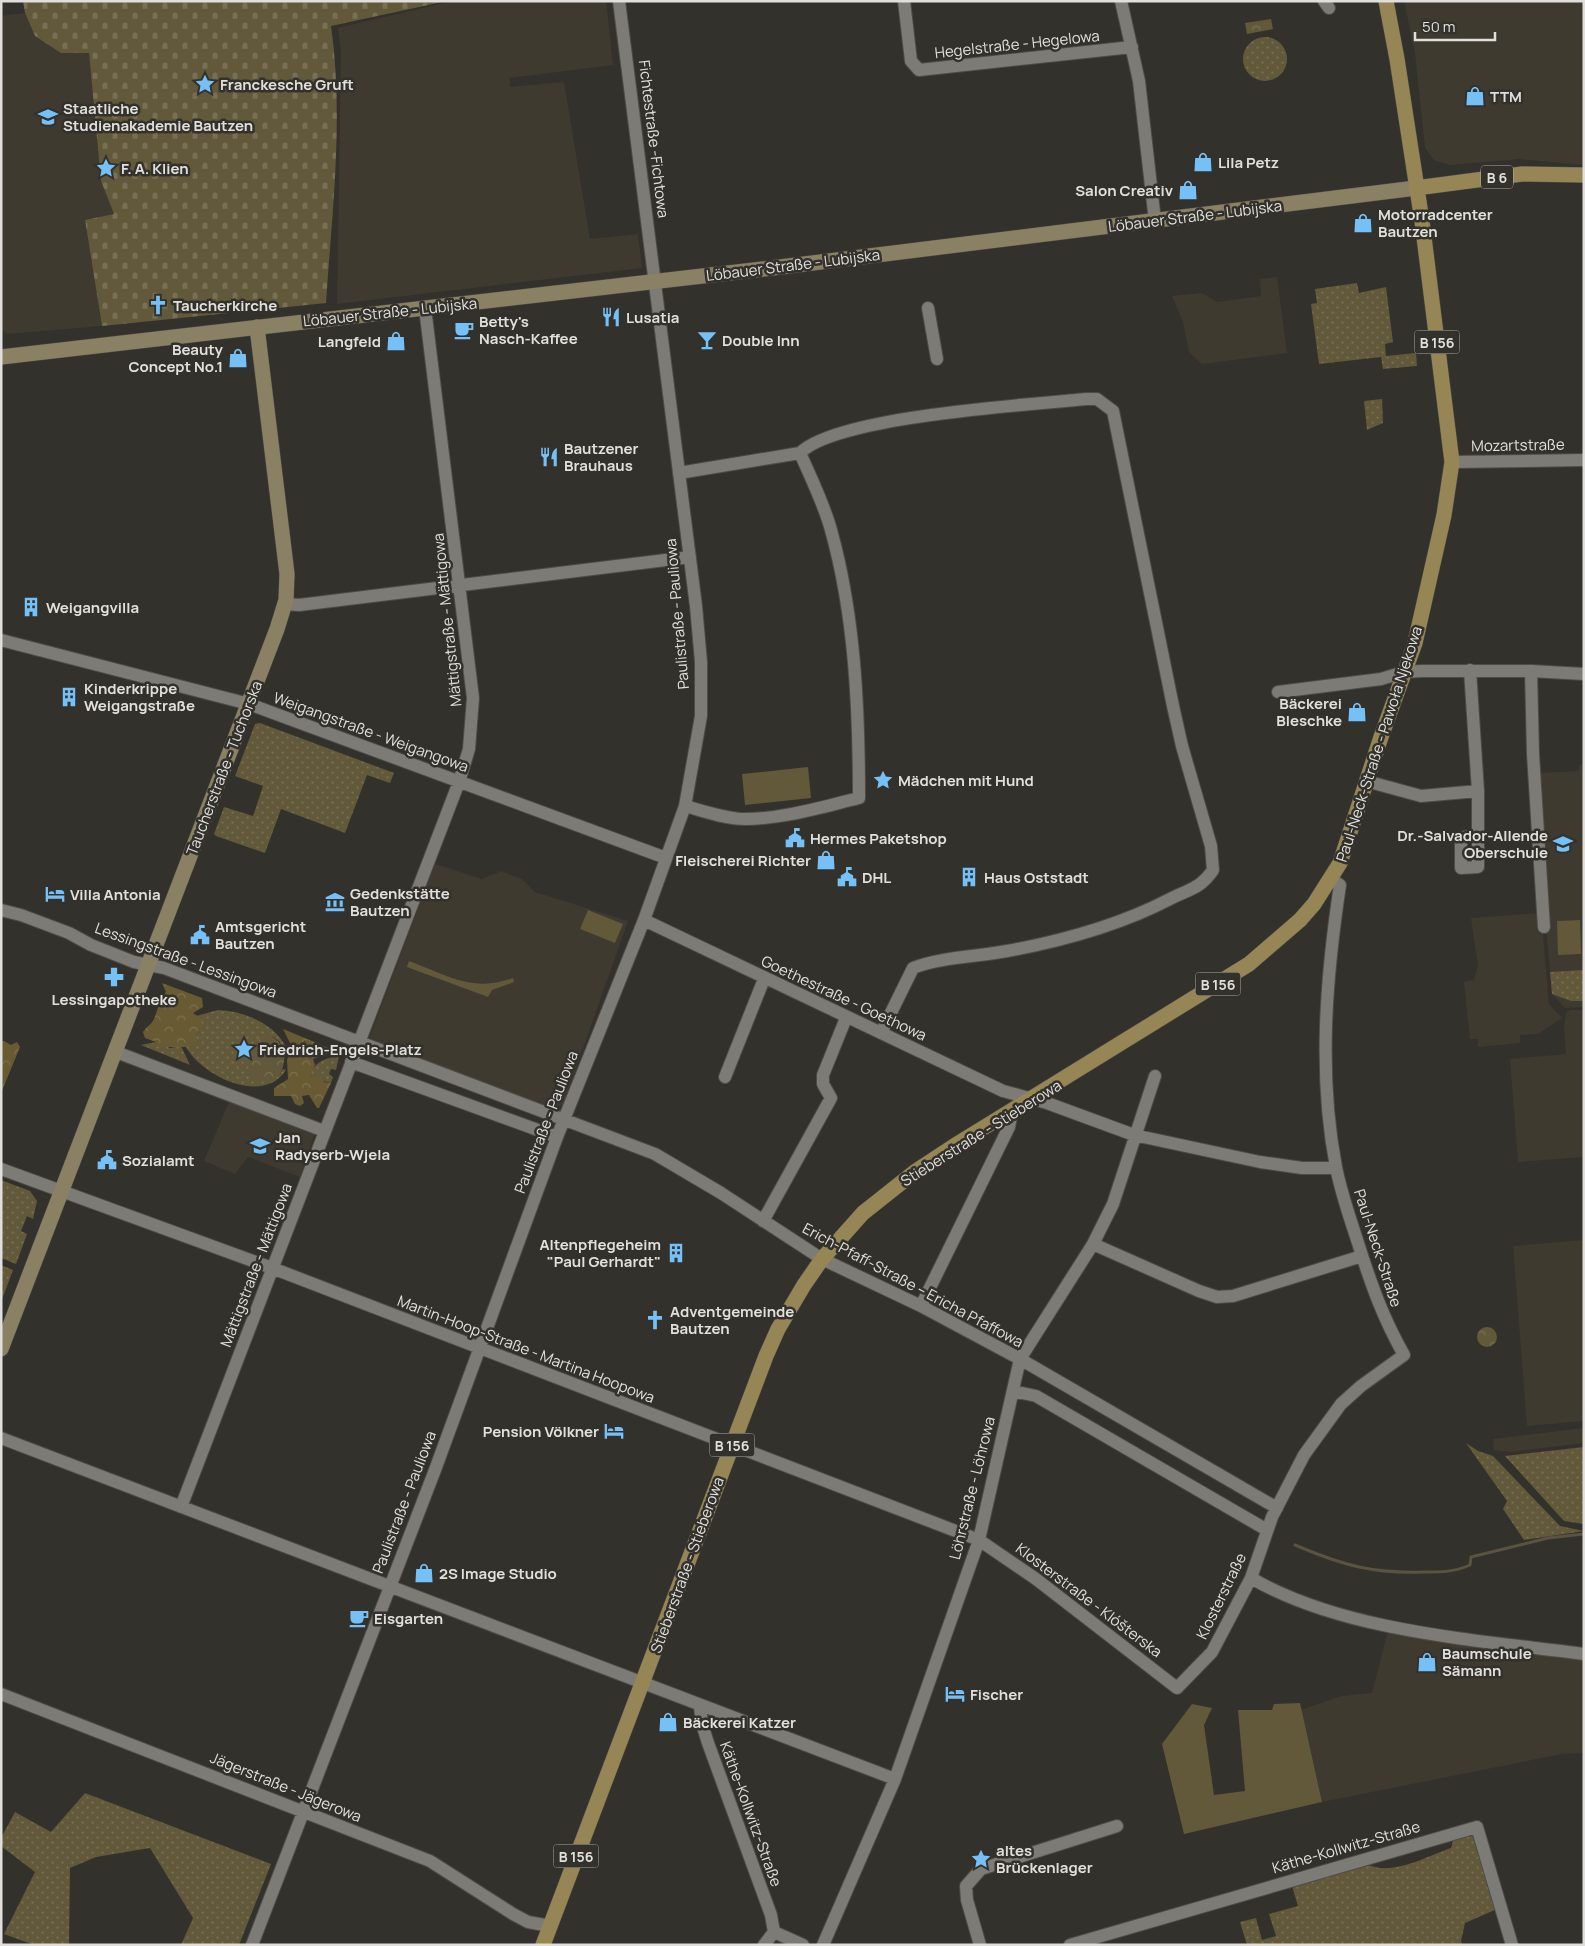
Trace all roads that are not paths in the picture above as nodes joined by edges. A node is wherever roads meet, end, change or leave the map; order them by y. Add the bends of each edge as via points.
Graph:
1 (620, 1) edge
2 (904, 1) edge
3 (1121, 1) edge
4 (1386, 1) edge
5 (1132, 47) junction
6 (1584, 174) edge
7 (1416, 188) junction
8 (1155, 221) junction
9 (656, 282) junction
10 (425, 308) junction
11 (928, 308) dead end
12 (257, 327) junction
13 (1, 358) edge
14 (937, 359) dead end
15 (800, 453) junction
16 (1584, 460) edge
17 (1452, 462) junction
18 (679, 474) junction
19 (690, 557) junction
20 (460, 584) junction
21 (285, 604) junction
22 (1, 640) edge
23 (1470, 670) junction
24 (1531, 670) junction
25 (1404, 672) junction
26 (1584, 674) edge
27 (1278, 692) dead end
28 (249, 704) junction
29 (1366, 780) junction
30 (459, 782) junction
31 (1478, 791) junction
32 (684, 806) junction
33 (1478, 834) dead end
34 (666, 858) junction
35 (1331, 879) junction
36 (1, 910) edge
37 (644, 920) junction
38 (1544, 927) dead end
39 (149, 966) junction
40 (764, 979) junction
41 (846, 1018) junction
42 (881, 1033) junction
43 (359, 1042) junction
44 (116, 1052) junction
45 (352, 1062) junction
46 (1155, 1076) dead end
47 (725, 1077) dead end
48 (1033, 1099) junction
49 (1012, 1112) junction
50 (563, 1120) junction
51 (324, 1132) junction
52 (1134, 1135) junction
53 (557, 1137) junction
54 (1333, 1148) joint
55 (1336, 1168) junction
56 (1, 1169) edge
57 (60, 1191) junction
58 (763, 1221) junction
59 (1093, 1244) junction
60 (1362, 1256) junction
61 (822, 1259) junction
62 (272, 1268) junction
63 (921, 1306) junction
64 (478, 1348) junction
65 (1, 1350) edge
66 (1404, 1355) joint
67 (1020, 1359) junction
68 (1014, 1391) junction
69 (1, 1438) edge
70 (731, 1446) junction
71 (181, 1506) junction
72 (1277, 1508) junction
73 (1267, 1530) junction
74 (979, 1540) junction
75 (1251, 1578) junction
76 (389, 1586) junction
77 (1584, 1654) edge
78 (642, 1684) junction
79 (1177, 1688) joint
80 (1, 1694) edge
81 (700, 1707) junction
82 (895, 1780) junction
83 (302, 1812) junction
84 (1117, 1826) dead end
85 (550, 1926) junction
86 (774, 1932) junction
87 (1107, 1940) edge
88 (252, 1945) edge
89 (543, 1945) edge
90 (764, 1945) edge
91 (803, 1945) edge
92 (823, 1945) edge
93 (980, 1945) edge
94 (1070, 1945) edge
95 (1512, 1945) edge

1 - 9 street, Fichtestraße -Fichtowa
2 - 5 street, Hegelstraße - Hegelowa via 911,61 919,70
3 - 5 street
4 - 7 main road, B 156
5 - 8 street
6 - 7 main road, Löbauer Straße - Lubijska / B 6 via 1522,174
7 - 8 main road, Löbauer Straße - Lubijska
7 - 17 main road, Paul-Neck-Straße - Pawoła Njekowa / B 156
8 - 9 main road, Löbauer Straße - Lubijska
9 - 10 main road, Löbauer Straße - Lubijska
9 - 18 street, Paulistraße - Pauliowa
10 - 12 main road, Löbauer Straße - Lubijska
10 - 20 street, Mättigstraße - Mättigowa
11 - 14 street
12 - 13 main road, Löbauer Straße - Lubijska
12 - 21 main road, Taucherstraße - Tuchorska via 287,574
15 - 18 street
15 - 32 street via 830,529 843,581 858,730 859,798 767,818 743,819
15 - 42 street via 808,444 903,419 1086,399 1096,399 1113,411 1172,706 1205,820 1214,864 1200,886 1107,925 1039,945 931,961 913,968
16 - 17 street, Mozartstraße
17 - 25 main road, Paul-Neck-Straße - Pawoła Njekowa / B 156 via 1444,515 1415,644
18 - 19 street, Paulistraße - Pauliowa
19 - 20 street
19 - 32 street, Paulistraße - Pauliowa via 701,662 701,716
20 - 21 street
20 - 30 street, Mättigstraße - Mättigowa via 474,713 469,749
21 - 28 main road, Taucherstraße - Tuchorska
22 - 28 street, Weigangstraße - Weigangowa
23 - 24 street
23 - 25 street
23 - 31 street
24 - 26 street
24 - 38 street
25 - 27 street via 1381,679
25 - 29 main road, Paul-Neck-Straße - Pawoła Njekowa / B 156
28 - 30 street, Weigangstraße - Weigangowa
28 - 39 main road, Taucherstraße - Tuchorska
29 - 31 street via 1421,796
29 - 35 main road, Paul-Neck-Straße - Pawoła Njekowa / B 156 via 1346,846
30 - 34 street, Weigangstraße - Weigangowa
30 - 43 street, Mättigstraße - Mättigowa
31 - 33 street
32 - 34 street, Paulistraße - Pauliowa
34 - 37 street, Paulistraße - Pauliowa
35 - 48 main road, Stieberstraße - Stieberowa / B 156 via 1300,920 1249,964
35 - 54 street, Paul-Neck-Straße - Pawoła Njekowa via 1340,885 1329,957 1326,1008 1326,1060
36 - 39 street, Lessingstraße - Lessingowa via 69,932 90,945
37 - 40 street, Goethestraße - Goethowa
37 - 50 street, Paulistraße - Pauliowa
39 - 43 street, Lessingstraße - Lessingowa via 164,968
39 - 44 main road, Taucherstraße - Tuchorska
40 - 41 street, Goethestraße - Goethowa
40 - 47 street
41 - 42 street, Goethestraße - Goethowa
41 - 58 street via 823,1075 823,1084 831,1098
42 - 48 street, Goethestraße - Goethowa via 1004,1091
43 - 45 street, Mättigstraße - Mättigowa
43 - 50 street, Erich-Pfaff-Straße – Ericha Pfaffowa
44 - 51 street
44 - 57 main road, Taucherstraße - Tuchorska
45 - 51 street, Mättigstraße - Mättigowa
45 - 53 street
46 - 52 street, Löhrstraße - Löhrowa
48 - 49 main road, Stieberstraße - Stieberowa / B 156
48 - 52 street, Goethestraße - Goethowa
49 - 61 main road, Stieberstraße - Stieberowa / B 156 via 916,1171 863,1213
49 - 63 street via 1009,1127
50 - 53 street, Paulistraße - Pauliowa
50 - 58 street, Erich-Pfaff-Straße – Ericha Pfaffowa via 655,1154
51 - 62 street, Mättigstraße - Mättigowa
52 - 55 street, Goethestraße - Goethowa via 1260,1162 1302,1168
52 - 59 street, Löhrstraße - Löhrowa via 1113,1204
53 - 64 street, Paulistraße - Pauliowa
54 - 55 street, Paul-Neck-Straße
55 - 60 street, Paul-Neck-Straße
56 - 57 street, Martin-Hoop-Straße - Martina Hoopowa
57 - 62 street, Martin-Hoop-Straße - Martina Hoopowa
57 - 65 main road, Taucherstraße - Tuchorska
58 - 61 street, Erich-Pfaff-Straße – Ericha Pfaffowa
59 - 60 street via 1217,1297 1233,1296
59 - 67 street, Löhrstraße - Löhrowa
60 - 66 street, Paul-Neck-Straße via 1385,1322
61 - 63 street, Erich-Pfaff-Straße – Ericha Pfaffowa
61 - 70 main road, Stieberstraße - Stieberowa / B 156 via 778,1329
62 - 64 street, Martin-Hoop-Straße - Martina Hoopowa
62 - 71 street, Mättigstraße - Mättigowa
63 - 67 street, Erich-Pfaff-Straße – Ericha Pfaffowa
64 - 70 street, Martin-Hoop-Straße - Martina Hoopowa
64 - 76 street, Paulistraße - Pauliowa
66 - 72 street, Klosterstraße via 1361,1386 1324,1425 1304,1455
67 - 68 street, Löhrstraße - Löhrowa
67 - 72 street, Erich-Pfaff-Straße – Ericha Pfaffowa
68 - 73 street via 1036,1396
68 - 74 street, Löhrstraße - Löhrowa
69 - 71 street
70 - 74 street, Martin-Hoop-Straße - Martina Hoopowa
70 - 78 main road, Stieberstraße - Stieberowa / B 156
71 - 76 street
72 - 73 street, Klosterstraße
73 - 75 street, Klosterstraße
74 - 79 street, Klosterstraße - Klóšterska via 1036,1579
74 - 82 street, Löhrstraße - Löhrowa
75 - 77 street via 1276,1592 1370,1621 1441,1635
75 - 79 street, Klosterstraße via 1212,1652
76 - 78 street
76 - 83 street, Paulistraße - Pauliowa
78 - 81 street
78 - 85 main road, Stieberstraße - Stieberowa / B 156
80 - 83 street, Jägerstraße - Jägerowa
81 - 82 street
81 - 86 street, Käthe-Kollwitz-Straße via 708,1743 771,1915
82 - 92 street, Löhrstraße - Löhrowa
83 - 85 street, Jägerstraße - Jägerowa via 430,1861 513,1914 528,1922
83 - 88 street, Paulistraße - Pauliowa
84 - 93 street via 981,1869 966,1886
85 - 89 main road, Stieberstraße - Stieberowa / B 156
86 - 90 street
86 - 91 street
87 - 94 street, Käthe-Kollwitz-Straße
87 - 95 street, Käthe-Kollwitz-Straße via 1477,1827

